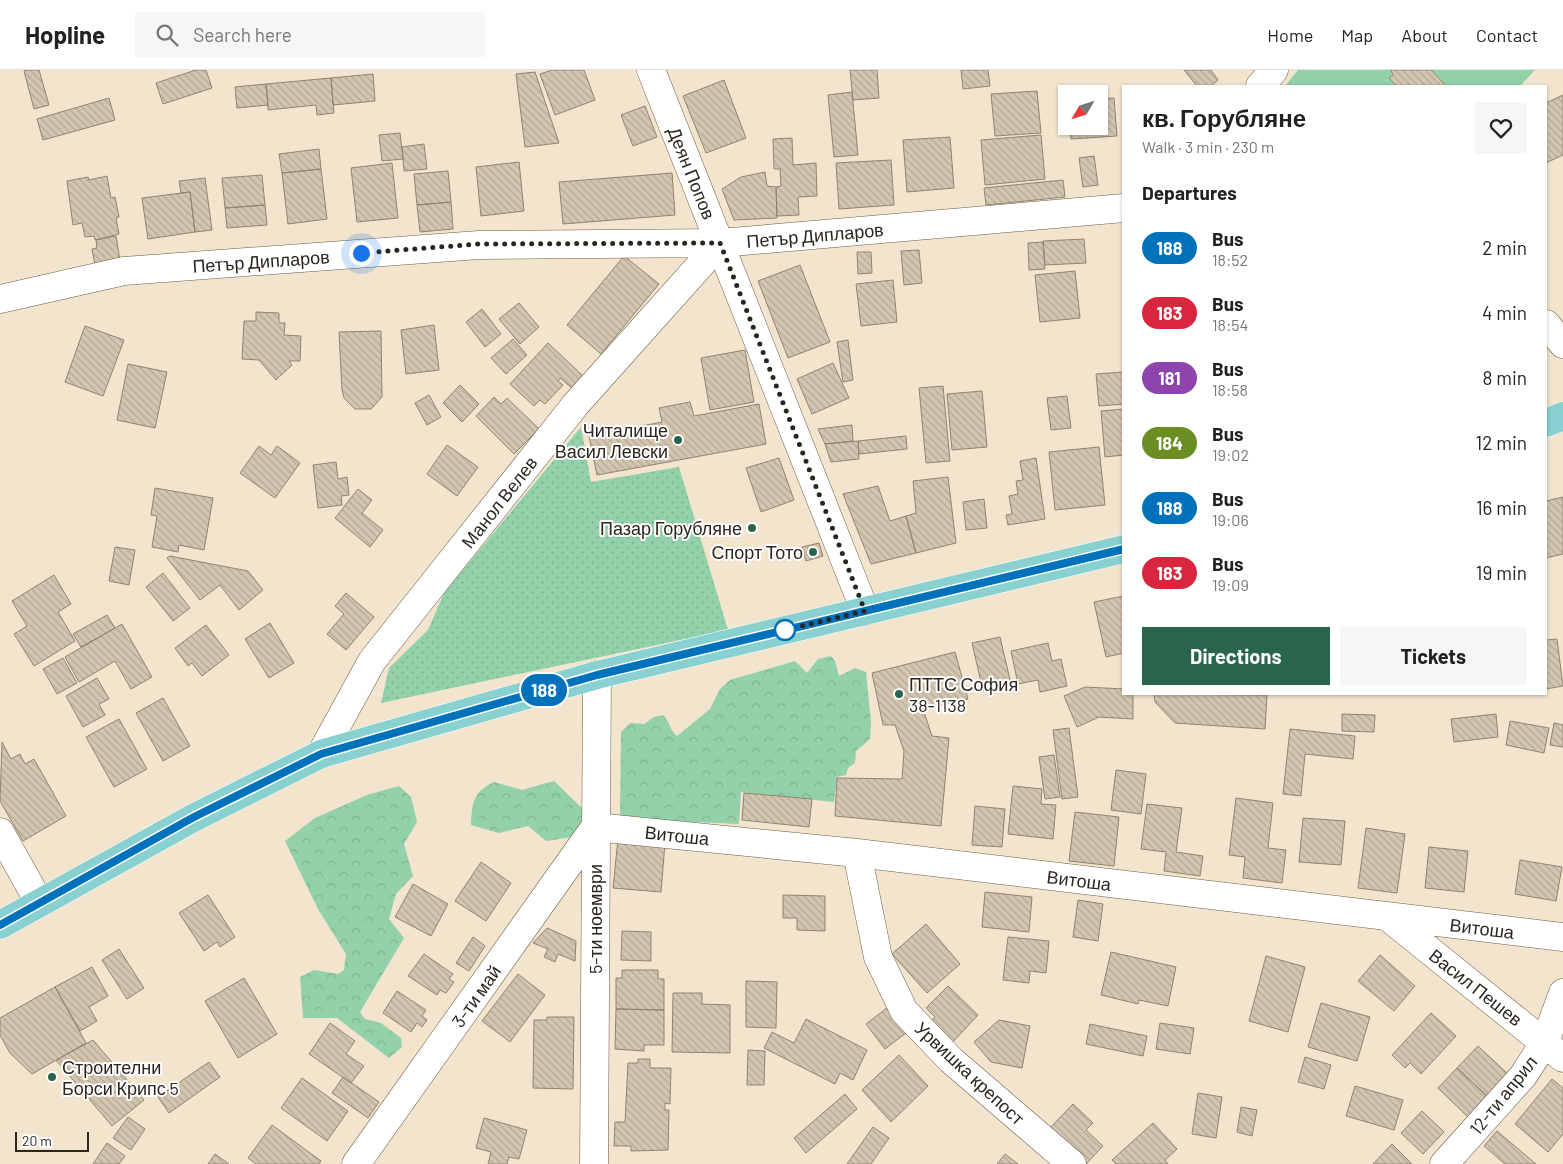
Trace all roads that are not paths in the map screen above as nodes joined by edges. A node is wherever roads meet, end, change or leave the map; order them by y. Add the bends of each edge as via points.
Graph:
1 (651, 70) edge
2 (1274, 70) edge
3 (1261, 85) edge
4 (1122, 208) edge
5 (720, 243) junction
6 (0, 299) edge
7 (1547, 325) edge
8 (1563, 344) edge
9 (1563, 416) edge
10 (1547, 423) edge
11 (1122, 549) edge
12 (865, 611) junction
13 (597, 675) junction
14 (321, 754) junction
15 (596, 827) junction
16 (0, 832) edge
17 (858, 853) junction
18 (39, 902) junction
19 (1388, 917) junction
20 (0, 925) edge
21 (1563, 937) edge
22 (1563, 992) edge
23 (1554, 1050) edge
24 (356, 1164) edge
25 (594, 1164) edge
26 (1072, 1164) edge
27 (1444, 1164) edge

1 - 5 street, Деян Попов
2 - 3 street
4 - 5 street, Петър Дипларов
5 - 6 street, Петър Дипларов via 479,244 124,271
5 - 12 street, Деян Попов
5 - 14 street, Манол Велев via 576,404 372,661
7 - 8 street
9 - 10 main road
11 - 12 main road
12 - 13 main road
13 - 14 main road
13 - 15 street, 5-ти ноември
14 - 18 main road via 194,817
15 - 17 street, Витоша
15 - 24 street, 3-ти май
15 - 25 street, 5-ти ноември
16 - 18 street
17 - 19 street, Витоша
17 - 26 street, Урвишка крепост via 878,957 904,1011 951,1060
18 - 20 main road
19 - 21 street, Витоша
19 - 23 street, Васил Пешев
22 - 23 street, 12-ти април
23 - 27 street, 12-ти април via 1523,1076

